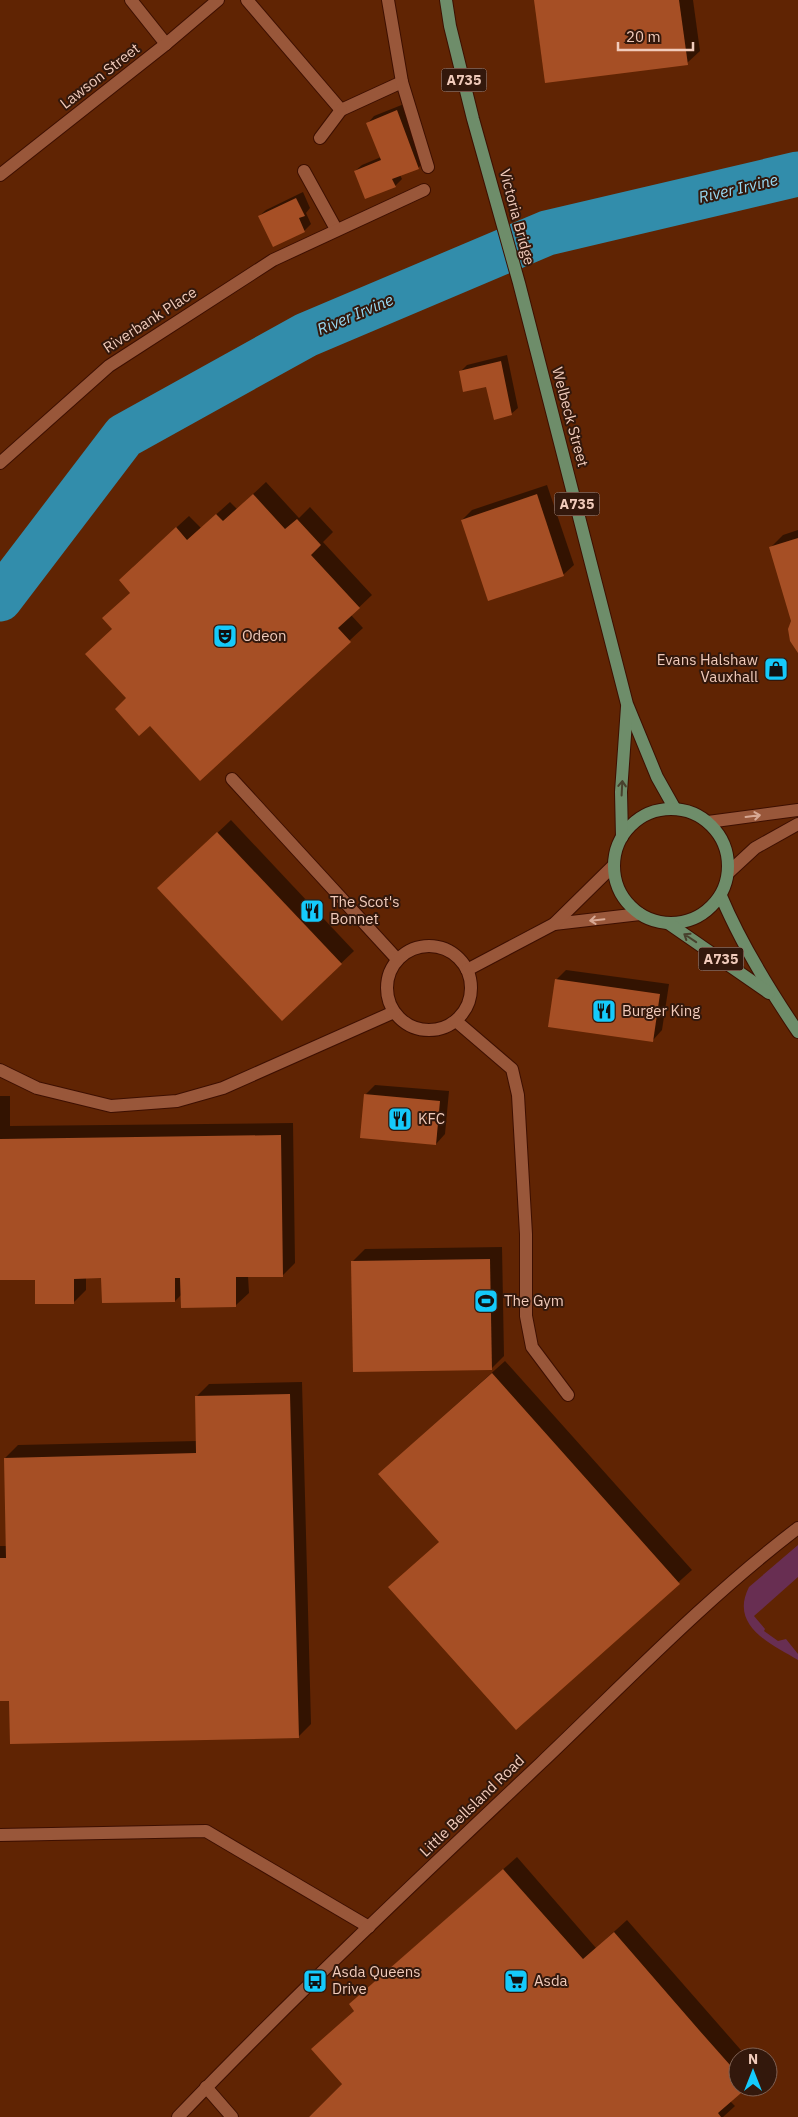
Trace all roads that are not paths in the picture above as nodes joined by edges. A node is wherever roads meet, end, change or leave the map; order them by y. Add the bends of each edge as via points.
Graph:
1 (131, 0) edge
2 (218, 0) edge
3 (247, 0) edge
4 (388, 0) edge
5 (446, 0) edge
6 (166, 44) junction
7 (402, 82) junction
8 (341, 110) junction
9 (320, 138) dead end
10 (428, 167) dead end
11 (304, 171) dead end
12 (0, 175) edge
13 (424, 190) dead end
14 (336, 229) junction
15 (519, 283) joint
16 (0, 463) edge
17 (627, 704) junction
18 (232, 779) dead end
19 (675, 809) junction
20 (798, 810) edge
21 (708, 822) junction
22 (798, 824) edge
23 (622, 837) junction
24 (614, 865) junction
25 (728, 873) junction
26 (721, 896) junction
27 (640, 914) junction
28 (554, 924) junction
29 (668, 924) junction
30 (397, 959) junction
31 (467, 970) junction
32 (773, 996) junction
33 (394, 1012) junction
34 (456, 1020) junction
35 (798, 1032) edge
36 (0, 1070) edge
37 (568, 1395) dead end
38 (798, 1528) edge
39 (0, 1835) edge
40 (369, 1927) junction
41 (206, 2087) junction
42 (178, 2117) edge
43 (232, 2117) edge

1 - 6 street
2 - 6 street, Lawson Street
3 - 8 street
4 - 7 street
5 - 15 main road, Victoria Bridge / A735 via 450,26
6 - 12 street, Lawson Street
7 - 8 street
7 - 10 street
8 - 9 street
11 - 14 street
13 - 14 street, Riverbank Place
14 - 16 street, Riverbank Place via 273,260 109,366
15 - 17 main road, Welbeck Street / A735
17 - 19 main road, Welbeck Street / A735 via 657,777
23 -> 17 main road, Welbeck Street / A735 via 621,792
18 - 30 street
19 - 21 main road, A735 via 693,813
19 - 23 main road, A735 via 644,815
21 -> 20 street
21 - 25 main road, A735 via 725,845
22 - 25 street via 755,848
23 - 24 main road, A735
24 - 27 main road, A735 via 621,893
24 - 28 street
25 - 26 main road, A735
26 - 29 main road, A735 via 698,917
26 - 32 main road, A735 via 734,928
27 -> 28 street
27 - 29 main road, A735
28 - 31 street
32 -> 29 main road, A735
30 - 31 street via 421,946 435,946 459,958
30 - 33 street via 386,985 387,999
31 - 34 street via 471,983 470,997
32 - 35 main road, A735
33 - 34 street via 403,1023 416,1029 444,1028
33 - 36 street via 223,1088 176,1101 111,1106 37,1088
34 - 37 street via 512,1069 518,1095 526,1234 526,1316 532,1347
38 - 40 street, Little Bellsland Road via 676,1634
39 - 40 street via 206,1831
40 - 41 street, Little Bellsland Road
41 - 42 street, Little Bellsland Road
41 - 43 street

